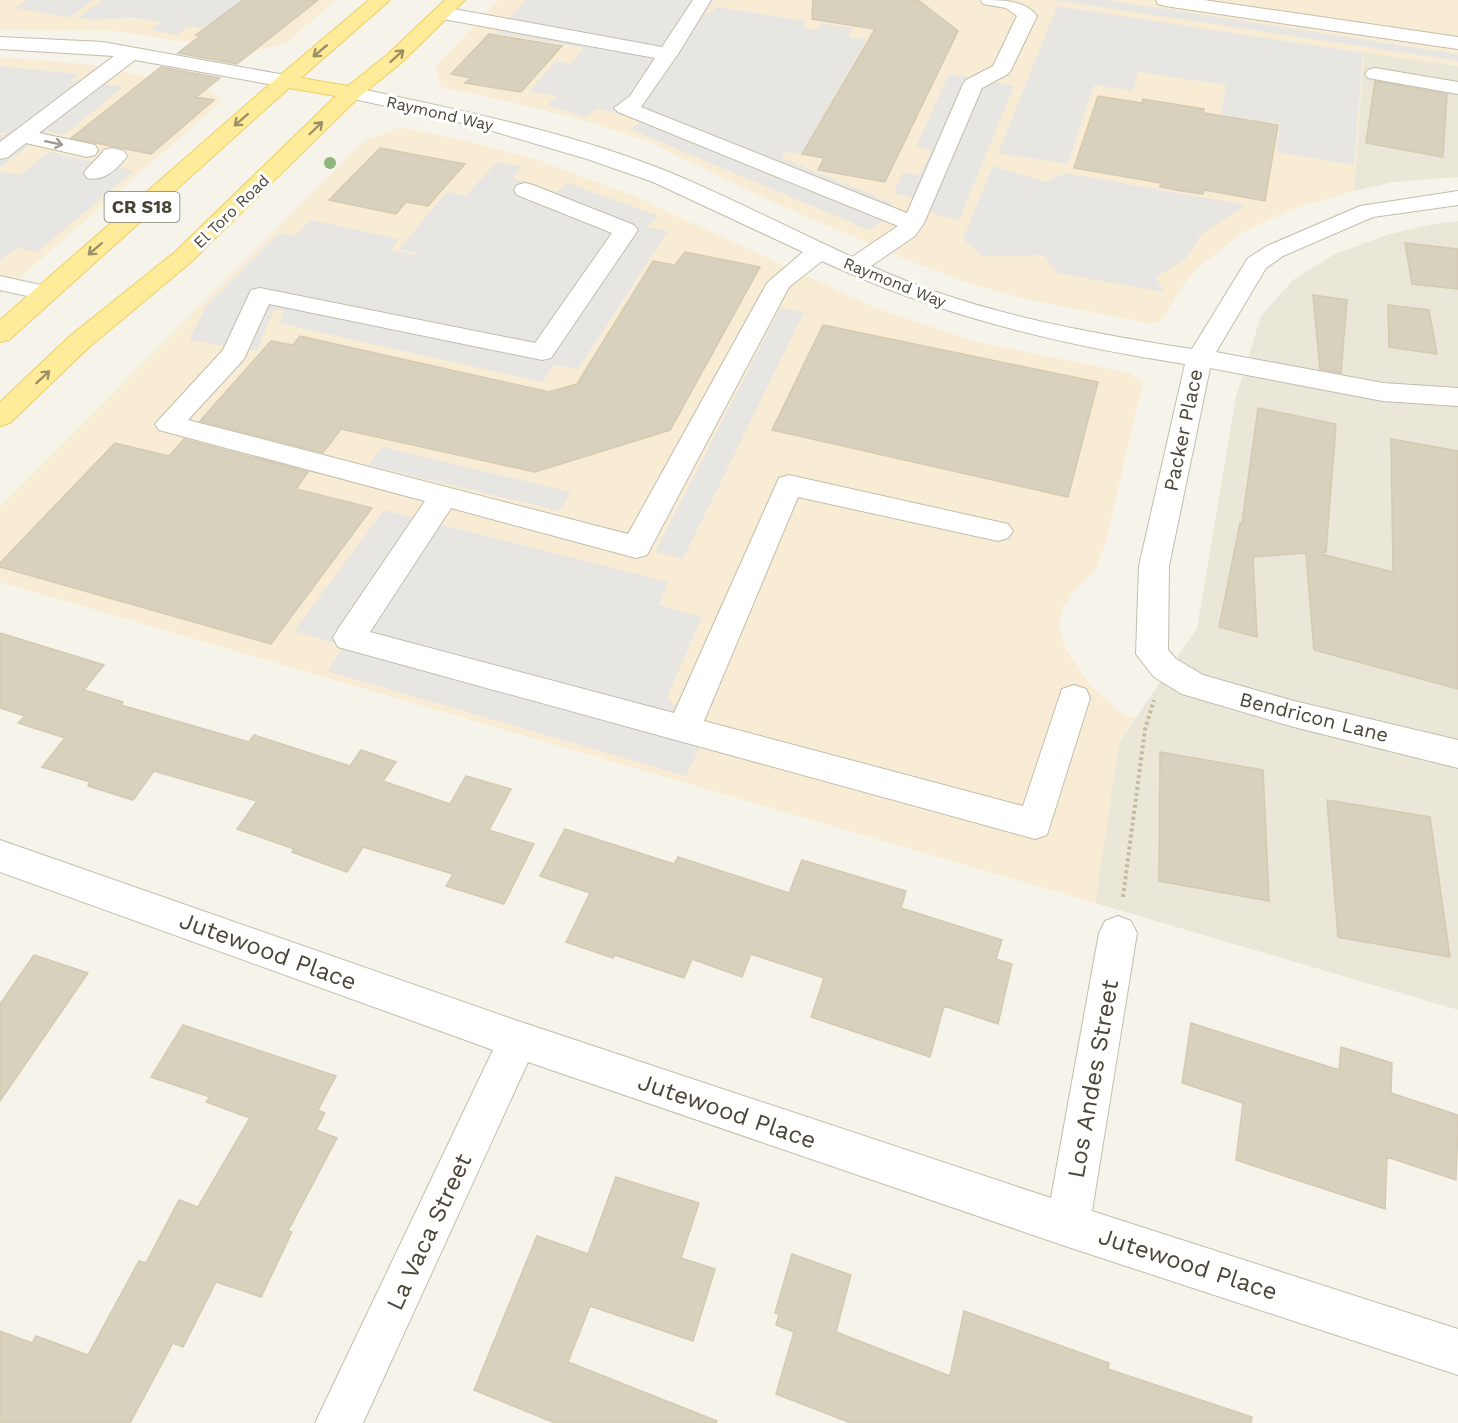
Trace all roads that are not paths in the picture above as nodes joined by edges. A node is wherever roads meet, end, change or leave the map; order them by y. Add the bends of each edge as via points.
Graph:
1 (381, 0) edge
2 (702, 0) edge
3 (990, 0) edge
4 (1165, 0) edge
5 (1317, 0) edge
6 (450, 7) edge
7 (1336, 23) junction
8 (0, 43) edge
9 (1458, 43) edge
10 (132, 52) junction
11 (668, 54) junction
12 (1375, 74) dead end
13 (285, 81) junction
14 (1458, 88) edge
15 (352, 93) junction
16 (21, 135) junction
17 (87, 150) dead end
18 (0, 152) edge
19 (112, 155) dead end
20 (95, 173) dead end
21 (525, 190) dead end
22 (1458, 198) edge
23 (912, 223) junction
24 (820, 251) junction
25 (854, 266) junction
26 (0, 283) edge
27 (45, 293) junction
28 (0, 334) edge
29 (1199, 358) junction
30 (1458, 397) edge
31 (0, 417) edge
32 (444, 496) junction
33 (998, 531) dead end
34 (1169, 670) joint
35 (1074, 698) dead end
36 (684, 729) junction
37 (1458, 754) edge
38 (0, 856) edge
39 (1118, 933) road end
40 (518, 1041) junction
41 (1068, 1225) junction
42 (1458, 1352) edge
43 (339, 1423) edge

1 -> 13 main road, CR S18
2 - 11 street
3 - 23 street via 1016,4 1025,9 1027,16 1001,70 973,84
4 - 7 street
5 - 7 street
6 - 11 street
15 -> 6 main road, El Toro Road / CR S18
7 - 9 street
8 - 10 street
10 - 13 street
10 - 16 street
11 - 23 street via 637,99 625,108
12 - 14 street
13 - 15 main road
13 -> 27 main road, CR S18
15 - 24 street, Raymond Way via 479,121 595,154 661,177
31 -> 15 main road, El Toro Road / CR S18 via 80,342 183,257
16 -> 17 street
16 - 18 street
19 - 20 street via 116,156
21 - 32 street via 626,230 542,352 260,295 235,353 169,424
22 - 29 street, Packer Place via 1368,212 1275,251 1257,263
23 - 25 street via 886,247
24 - 25 street, Raymond Way
24 - 32 street via 779,283 636,547
25 - 29 street, Raymond Way via 931,298 1014,323
26 - 27 street
27 - 28 main road, CR S18
29 - 30 street, Raymond Way via 1383,392
29 - 34 street, Packer Place via 1154,566 1152,654
32 - 36 street via 349,638
33 - 36 street via 789,485
34 - 37 street, Bendricon Lane via 1193,685 1213,691
35 - 36 street via 1035,824
38 - 40 street, Jutewood Place
39 - 41 street, Los Andes Street
40 - 41 street, Jutewood Place
40 - 43 street, La Vaca Street
41 - 42 street, Jutewood Place

